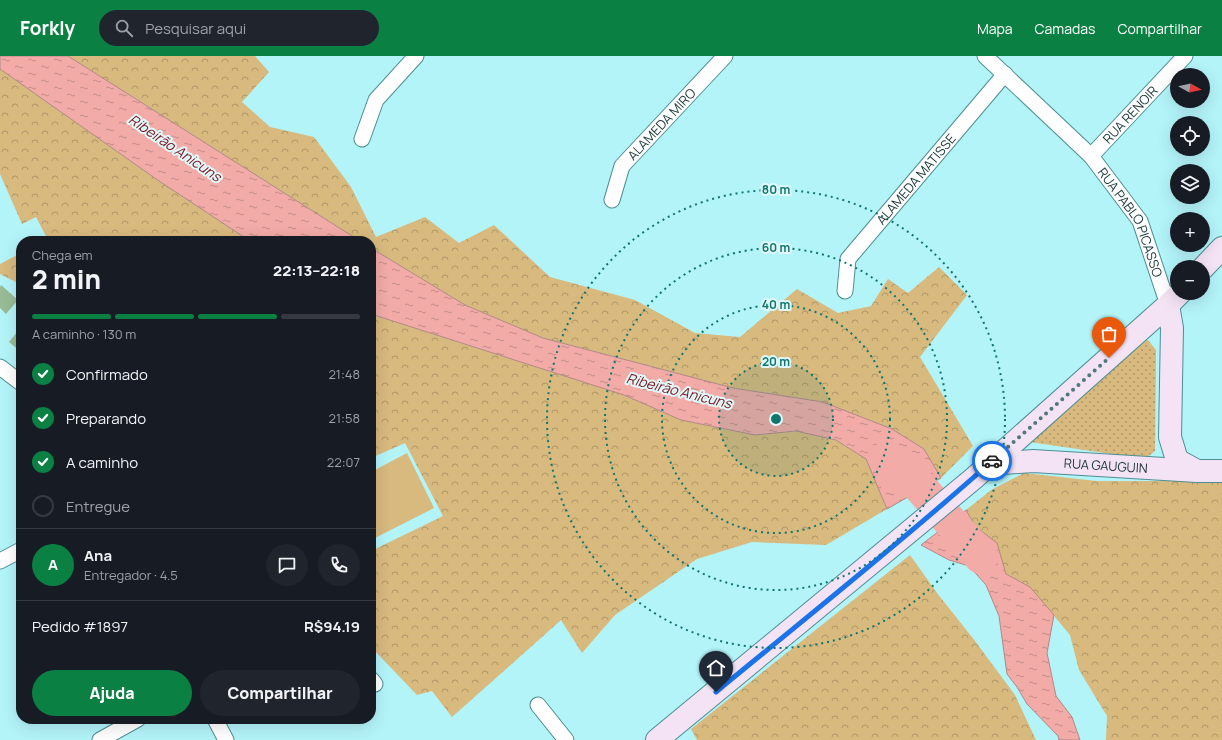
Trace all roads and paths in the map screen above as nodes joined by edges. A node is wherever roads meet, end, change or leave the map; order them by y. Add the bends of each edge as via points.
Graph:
1 (416, 56) edge
2 (725, 56) edge
3 (985, 56) edge
4 (1185, 56) edge
5 (1005, 74) junction
6 (362, 140) dead end
7 (1091, 156) junction
8 (612, 200) dead end
9 (1222, 248) edge
10 (1210, 261) edge
11 (1170, 290) edge
12 (845, 291) dead end
13 (1173, 300) edge
14 (1174, 300) edge
15 (0, 367) edge
16 (16, 379) edge
17 (990, 464) junction
18 (1198, 471) junction
19 (1222, 471) edge
20 (16, 553) edge
21 (0, 561) edge
22 (538, 705) dead end
23 (129, 724) edge
24 (218, 724) edge
25 (100, 740) edge
26 (226, 740) edge
27 (566, 740) edge
28 (657, 740) edge

1 - 6 street via 376,100
2 - 8 street, ALAMEDA MIRO via 622,166
3 - 5 street, RUA PABLO PICASSO
4 - 7 street, RUA RENOIR
5 - 7 street, RUA PABLO PICASSO
5 - 12 street, ALAMEDA MATISSE via 848,259
7 - 11 street, RUA PABLO PICASSO via 1140,221
9 - 10 street
13 - 17 street
14 - 18 street, RUA PABLO PICASSO via 1170,437 1177,460
15 - 16 street
17 - 18 street, RUA GAUGUIN via 1033,461
17 - 28 street
18 - 19 street, RUA GAUGUIN
20 - 21 street
22 - 27 street
23 - 25 street
24 - 26 street

